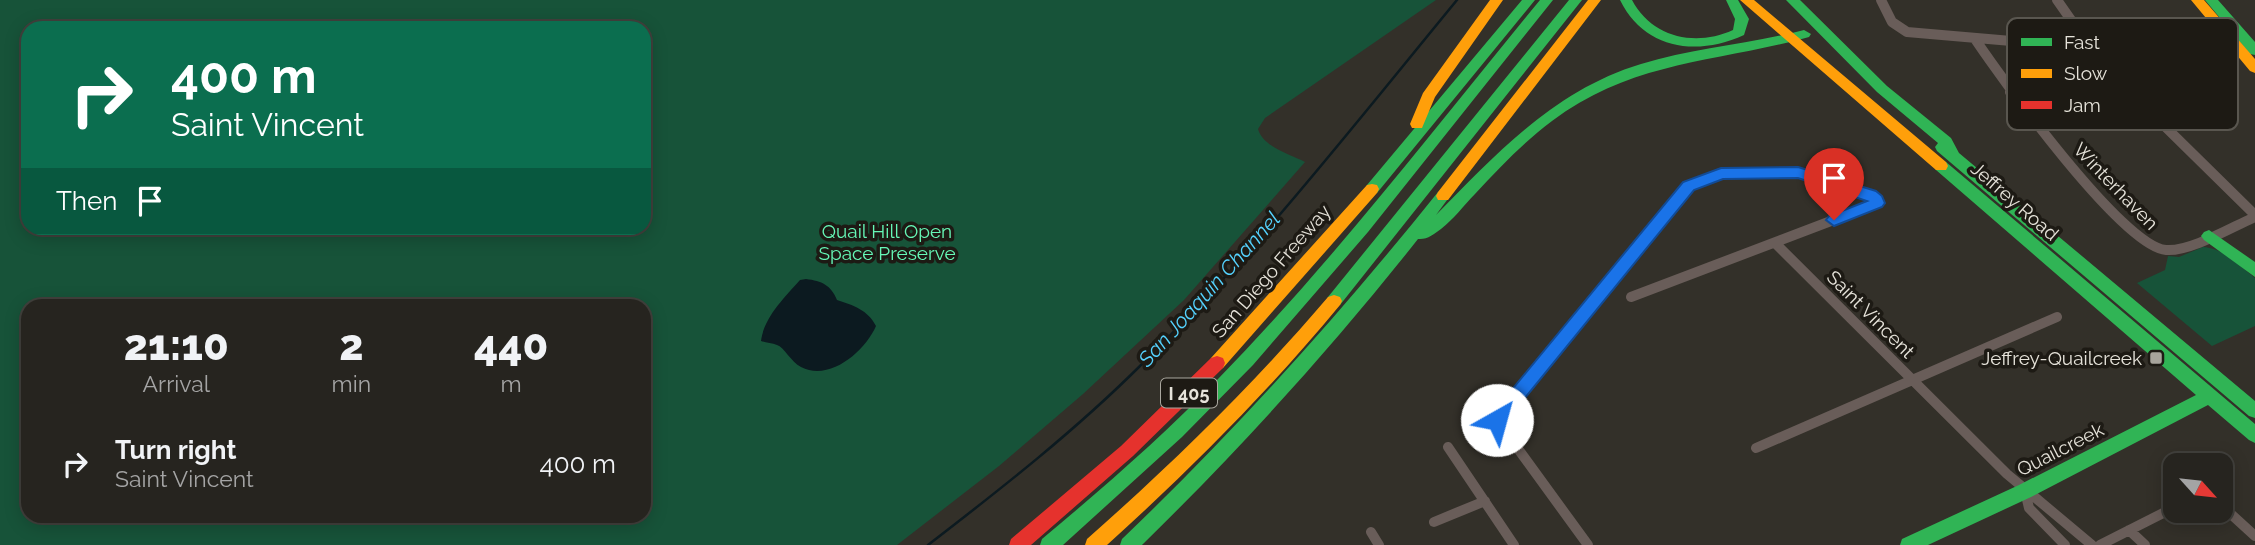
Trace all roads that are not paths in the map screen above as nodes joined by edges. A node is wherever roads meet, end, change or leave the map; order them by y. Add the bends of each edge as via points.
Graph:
1 (1497, 0) edge
2 (1529, 0) edge
3 (1547, 0) edge
4 (1576, 0) edge
5 (1595, 0) edge
6 (1626, 0) edge
7 (1732, 0) edge
8 (1746, 0) edge
9 (1764, 0) edge
10 (1792, 0) edge
11 (1881, 0) edge
12 (2057, 0) edge
13 (2197, 0) edge
14 (2211, 0) edge
15 (2070, 18) edge
16 (2211, 18) edge
17 (2227, 18) edge
18 (2238, 31) edge
19 (1798, 36) junction
20 (1975, 39) junction
21 (2007, 41) edge
22 (2238, 50) edge
23 (2255, 51) edge
24 (2255, 68) edge
25 (2007, 87) edge
26 (2040, 130) edge
27 (2168, 130) edge
28 (1411, 139) junction
29 (1953, 156) junction
30 (2255, 216) edge
31 (2209, 236) junction
32 (1775, 243) junction
33 (1402, 248) junction
34 (2255, 271) edge
35 (1631, 297) dead end
36 (2057, 317) dead end
37 (1912, 381) junction
38 (2228, 387) junction
39 (2210, 396) junction
40 (2255, 411) edge
41 (2255, 435) edge
42 (1448, 447) dead end
43 (1756, 448) dead end
44 (2025, 491) junction
45 (1485, 501) junction
46 (2163, 513) edge
47 (2233, 516) edge
48 (1434, 522) dead end
49 (2129, 530) junction
50 (1371, 532) dead end
51 (2255, 536) edge
52 (2061, 540) edge
53 (1018, 545) edge
54 (1049, 545) edge
55 (1094, 545) edge
56 (1129, 545) edge
57 (1379, 545) edge
58 (1514, 545) edge
59 (1588, 545) edge
60 (1909, 545) edge
61 (2092, 545) edge
62 (2100, 545) edge
63 (2146, 545) edge

1 - 28 main road via 1428,96
2 - 28 main road, San Diego Freeway / I 405
3 - 54 main road, San Diego Freeway via 1247,360 1159,448
4 - 55 main road via 1315,324 1184,463
5 - 33 main road
6 - 7 main road via 1632,14 1653,31 1707,44 1728,40 1741,31 1743,17
8 - 19 main road, Jeffrey Road
9 - 19 main road
10 - 29 main road via 1874,81 1946,142
11 - 20 street via 1892,22 1907,32
12 - 15 street
13 - 16 main road
14 - 17 main road
18 - 23 main road
19 - 29 main road, Jeffrey Road
19 - 33 main road via 1758,48 1659,64 1579,93 1552,110 1438,223
19 - 39 main road, Jeffrey Road
20 - 21 street
20 - 25 street, Winterhaven
22 - 24 main road
26 - 31 street, Winterhaven via 2142,241 2162,250 2177,250
27 - 30 street
28 - 53 main road, San Diego Freeway / I 405 via 1222,359 1123,456
29 - 38 main road, Jeffrey Road
30 - 31 street
31 - 34 main road
32 - 35 street
32 - 37 street, Saint Vincent
32 - 59 street via 1877,200 1798,173 1721,173 1688,186 1497,420
33 - 56 main road via 1298,373
36 - 37 street, Saint Vincent
37 - 43 street, Saint Vincent
37 - 44 street, Saint Vincent
38 - 39 street, Quailcreek
38 - 40 main road, Jeffrey Road
39 - 41 main road, Jeffrey Road
39 - 44 main road, Quailcreek
42 - 45 street
44 - 52 street via 2029,508 2036,517 2044,517
44 - 60 main road, Quailcreek
44 - 61 street via 2072,524
45 - 48 street
45 - 58 street
46 - 49 street
47 - 51 street
49 - 62 street
49 - 63 street
50 - 57 street

